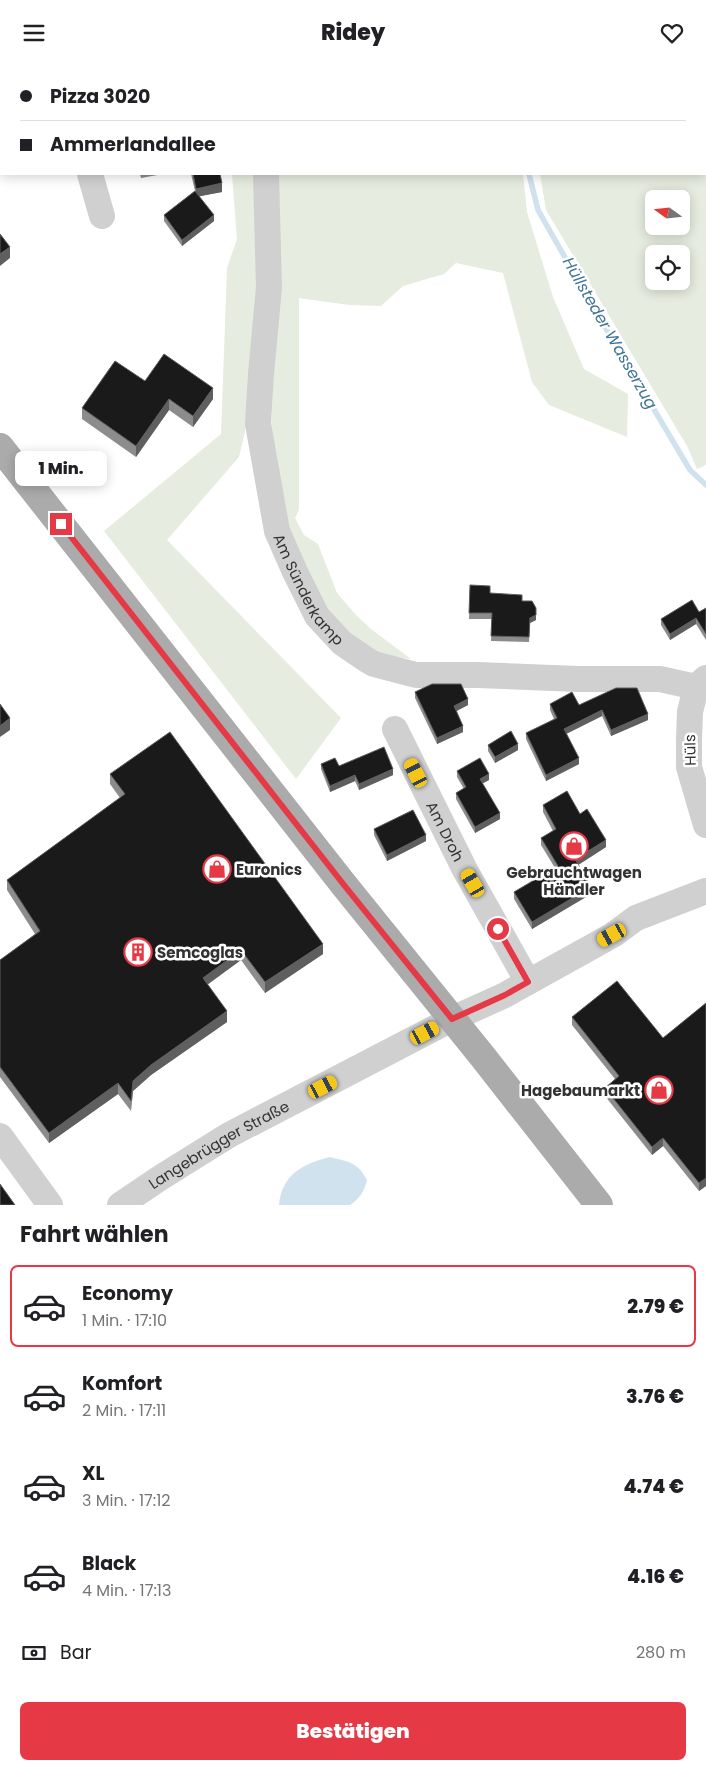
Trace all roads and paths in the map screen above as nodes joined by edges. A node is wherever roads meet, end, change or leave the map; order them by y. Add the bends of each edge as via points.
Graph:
1 (90, 175) edge
2 (266, 175) edge
3 (102, 216) dead end
4 (0, 447) edge
5 (701, 682) edge
6 (395, 729) dead end
7 (706, 825) edge
8 (706, 891) edge
9 (706, 908) edge
10 (612, 935) junction
11 (528, 982) junction
12 (452, 1019) junction
13 (0, 1135) edge
14 (50, 1205) edge
15 (120, 1205) edge
16 (599, 1205) edge

1 - 3 street
2 - 5 street, Am Sünderkamp via 269,287 258,424 277,531 317,616 342,643 367,660 416,675
4 - 12 main road
5 - 7 street, Hüls via 690,712 689,767
6 - 11 street, Am Droh via 464,868
8 - 10 street, Langebrügger Straße via 636,918
9 - 10 street, Langebrügger Straße via 639,930
10 - 11 street, Langebrügger Straße
11 - 12 street, Langebrügger Straße
12 - 15 street, Langebrügger Straße via 230,1135
12 - 16 main road
13 - 14 street

